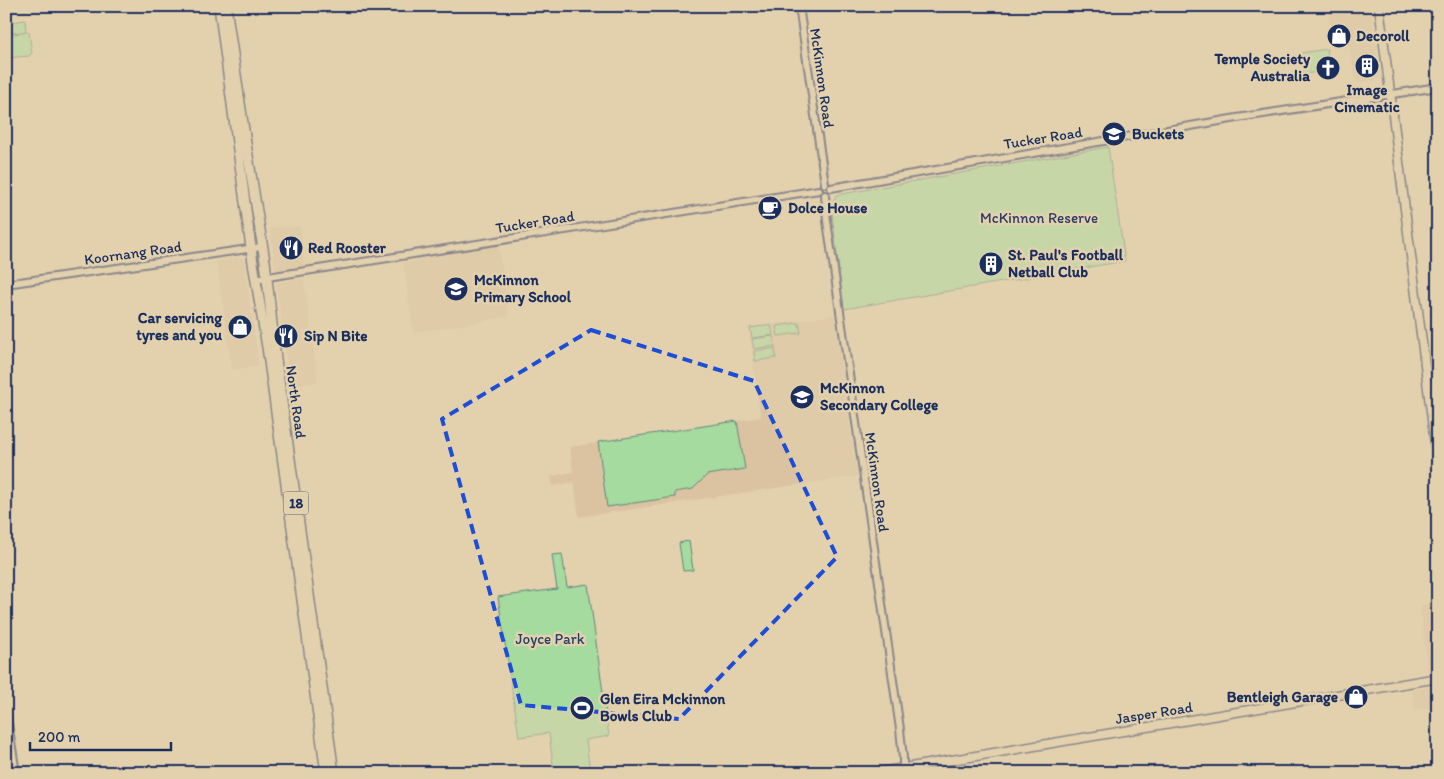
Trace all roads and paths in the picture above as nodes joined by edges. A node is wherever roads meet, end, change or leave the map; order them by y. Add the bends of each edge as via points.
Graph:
1 (219, 6) edge
2 (226, 6) edge
3 (799, 6) edge
4 (1379, 6) edge
5 (1438, 87) edge
6 (1391, 94) junction
7 (825, 184) junction
8 (831, 188) junction
9 (819, 190) junction
10 (825, 195) junction
11 (262, 247) junction
12 (251, 248) junction
13 (267, 277) junction
14 (256, 279) junction
15 (6, 284) edge
16 (270, 346) junction
17 (1438, 467) edge
18 (1438, 678) edge
19 (6, 710) edge
20 (903, 770) edge
21 (16, 773) edge
22 (326, 773) edge
23 (334, 773) edge
24 (875, 773) edge

1 - 12 highway, North Road / 18
2 - 11 highway, North Road / 18
3 - 7 street, McKinnon Road
4 - 6 main road
5 - 6 street, Tucker Road
6 - 8 street, Tucker Road
6 - 17 main road
7 - 8 street
7 - 9 street
8 - 10 street
9 - 10 street
9 - 13 street, Tucker Road
10 - 20 street, McKinnon Road via 900,729
11 - 12 street, Koornang Road
11 - 13 highway, North Road / 18
12 - 14 highway, North Road / 18
12 - 15 street, Koornang Road
13 - 14 street, Tucker Road
13 - 16 highway, North Road / 18
14 - 16 highway, North Road / 18
16 - 22 highway, North Road / 18
16 - 23 highway, North Road / 18
18 - 20 main road, Jasper Road
19 - 21 street
20 - 24 main road, Jasper Road

